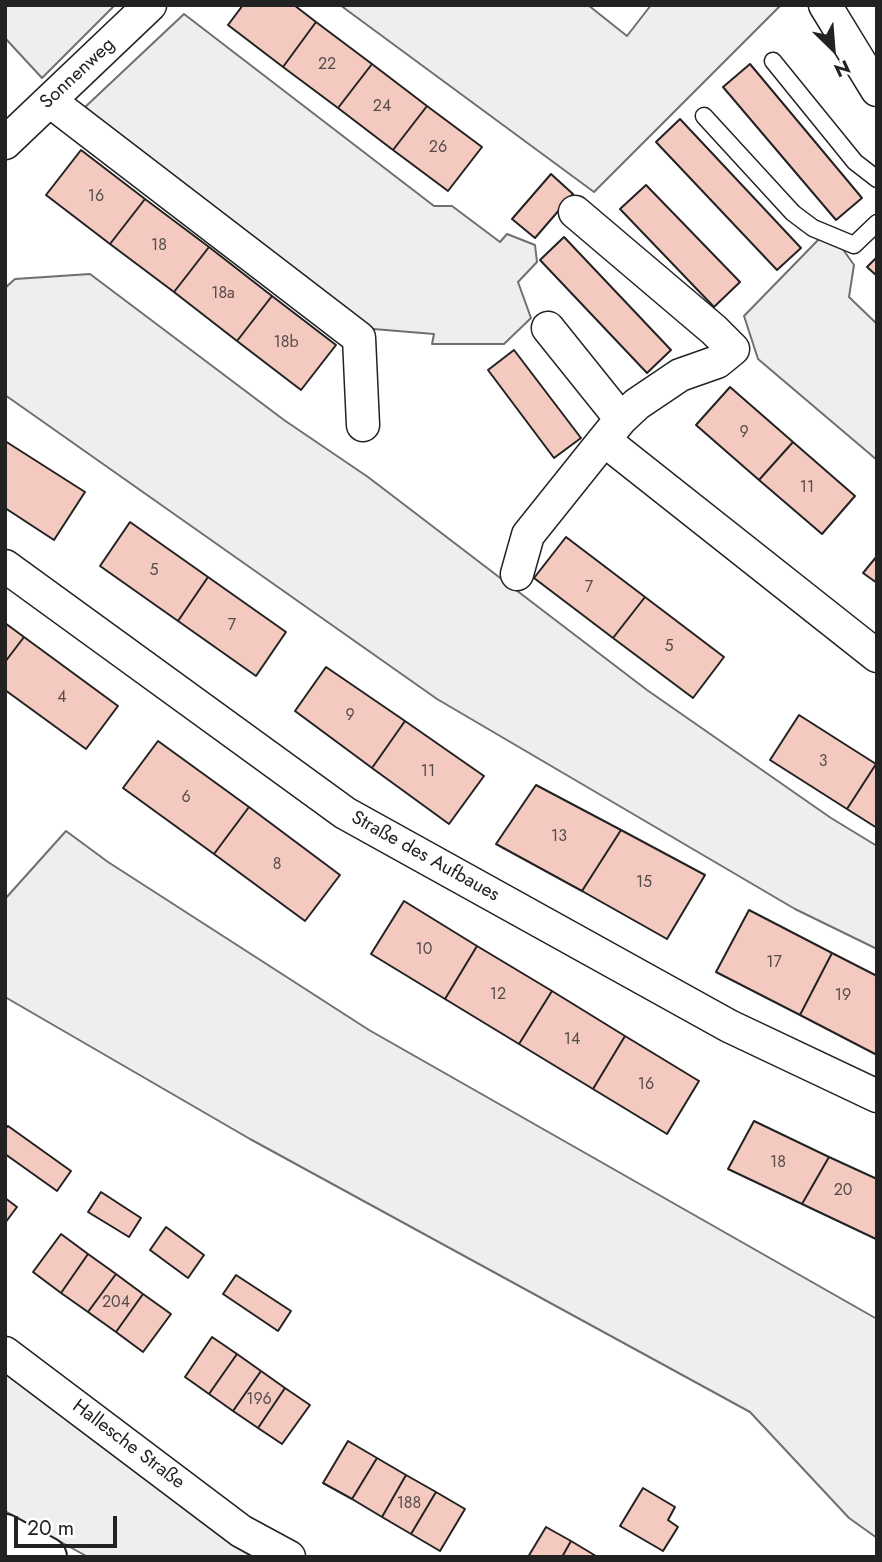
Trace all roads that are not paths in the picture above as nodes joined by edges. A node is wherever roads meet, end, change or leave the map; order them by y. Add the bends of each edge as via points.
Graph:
1 (150, 5) edge
2 (825, 5) edge
3 (773, 61) dead end
4 (877, 90) edge
5 (50, 101) junction
6 (704, 116) dead end
7 (5, 143) edge
8 (877, 179) edge
9 (575, 212) dead end
10 (877, 223) edge
11 (548, 328) dead end
12 (363, 425) dead end
13 (612, 429) junction
14 (5, 566) edge
15 (517, 574) dead end
16 (877, 656) edge
17 (877, 1096) edge
18 (5, 1353) edge
19 (5, 1534) edge
20 (47, 1557) edge
21 (289, 1557) edge

1 - 5 street, Sonnenweg
2 - 4 street
3 - 8 lane via 855,162
5 - 7 street, Sonnenweg
5 - 12 street via 359,338
6 - 10 lane via 793,213 813,228 854,245
9 - 13 street via 733,348 717,362 680,375 637,404
11 - 13 street
13 - 15 street via 528,535
13 - 16 street
14 - 17 street, Straße des Aufbaues via 345,813 729,1026
18 - 21 street, Hallesche Straße via 241,1531
19 - 20 main road

